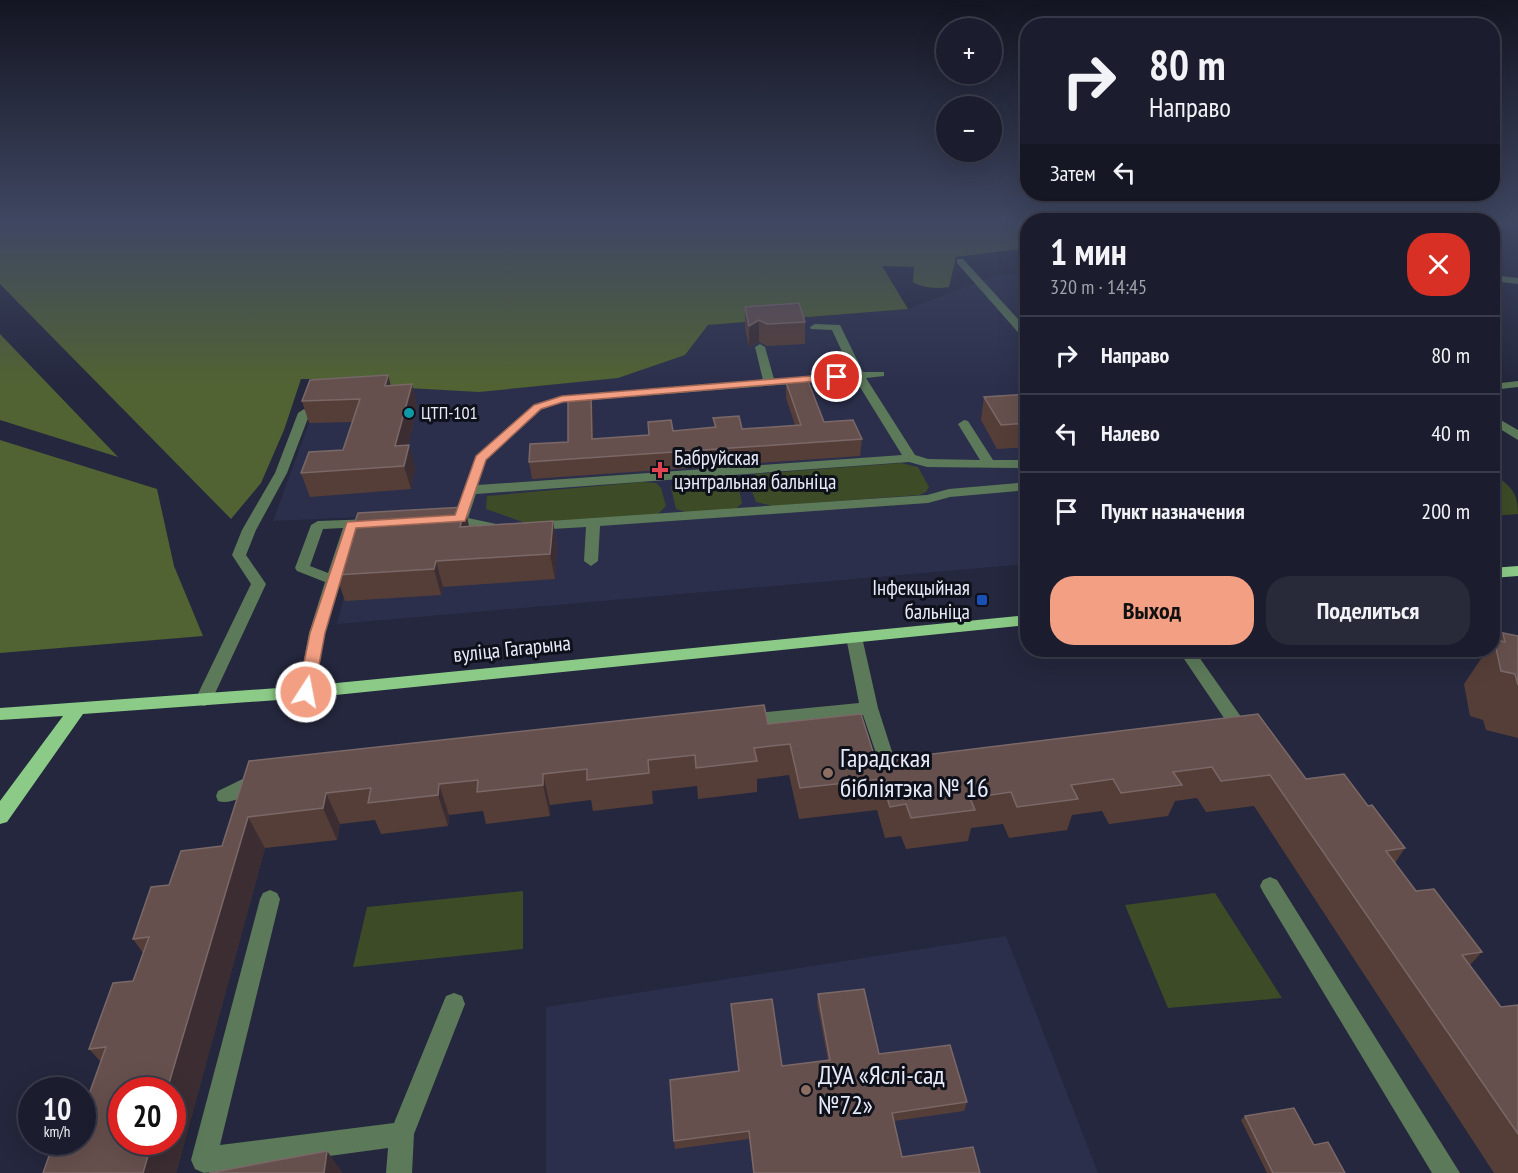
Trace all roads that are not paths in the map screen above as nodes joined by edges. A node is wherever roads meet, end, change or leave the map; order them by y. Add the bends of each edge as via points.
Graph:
1 (975, 278) edge
2 (1500, 279) edge
3 (1518, 281) edge
4 (815, 327) dead end
5 (1020, 328) edge
6 (760, 347) edge
7 (880, 374) dead end
8 (859, 375) junction
9 (770, 382) junction
10 (1518, 384) edge
11 (1500, 386) edge
12 (304, 413) edge
13 (964, 424) dead end
14 (1500, 424) edge
15 (1518, 436) edge
16 (909, 458) junction
17 (988, 462) junction
18 (1020, 464) edge
19 (1020, 487) edge
20 (470, 490) junction
21 (593, 522) junction
22 (384, 523) edge
23 (351, 524) junction
24 (591, 561) dead end
25 (1518, 571) edge
26 (1500, 572) edge
27 (334, 580) junction
28 (1020, 621) edge
29 (854, 637) junction
30 (1191, 657) edge
31 (306, 692) junction
32 (204, 700) junction
33 (869, 708) junction
34 (77, 710) junction
35 (0, 714) edge
36 (736, 722) edge
37 (1215, 729) edge
38 (912, 766) edge
39 (276, 774) edge
40 (225, 796) dead end
41 (0, 816) edge
42 (1270, 886) dead end
43 (270, 898) dead end
44 (454, 1004) dead end
45 (402, 1134) junction
46 (399, 1173) edge
47 (1447, 1173) edge

1 - 5 street
2 - 3 street
4 - 8 street via 836,327
6 - 9 street
7 - 8 street
8 - 9 street
8 - 16 street
9 - 20 street via 562,399 538,407 480,459
10 - 11 street
12 - 32 street via 281,473 239,555 259,584
13 - 17 street
14 - 15 street
16 - 17 street via 927,463
16 - 20 street
17 - 18 street
19 - 21 street via 949,493 928,499
20 - 21 street via 460,518 444,520 490,529
21 - 24 street
22 - 23 street
23 - 27 street
23 - 27 street via 318,525 302,568
25 - 26 main road
27 - 31 street via 317,633
28 - 29 main road, вуліца Гагарына
29 - 31 main road, вуліца Гагарына
29 - 33 street
30 - 37 street via 1238,726
31 - 32 main road, вуліца Гагарына
32 - 34 main road, вуліца Гагарына
33 - 36 street
33 - 38 street via 889,769
34 - 35 main road, вуліца Гагарына
34 - 41 main road
39 - 40 street
42 - 47 street
43 - 45 street via 204,1160
44 - 45 street
45 - 46 street

